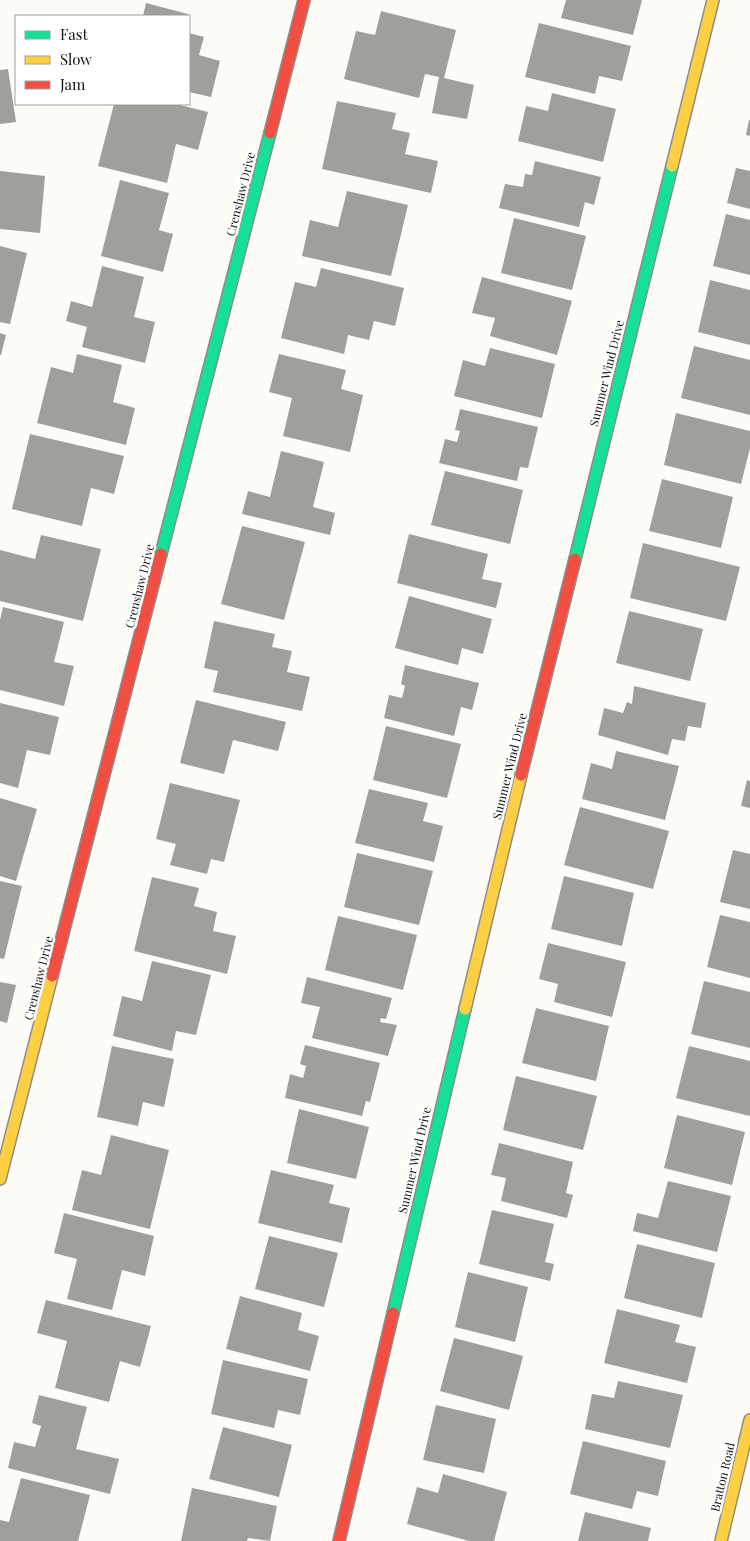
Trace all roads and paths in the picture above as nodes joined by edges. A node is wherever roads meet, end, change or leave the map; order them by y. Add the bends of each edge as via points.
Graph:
1 (304, 0) edge
2 (713, 0) edge
3 (0, 1179) edge
4 (750, 1420) edge
5 (339, 1541) edge
6 (721, 1541) edge

1 - 3 street, Crenshaw Drive
2 - 5 street, Summer Wind Drive via 536,714
4 - 6 street, Bratton Road

